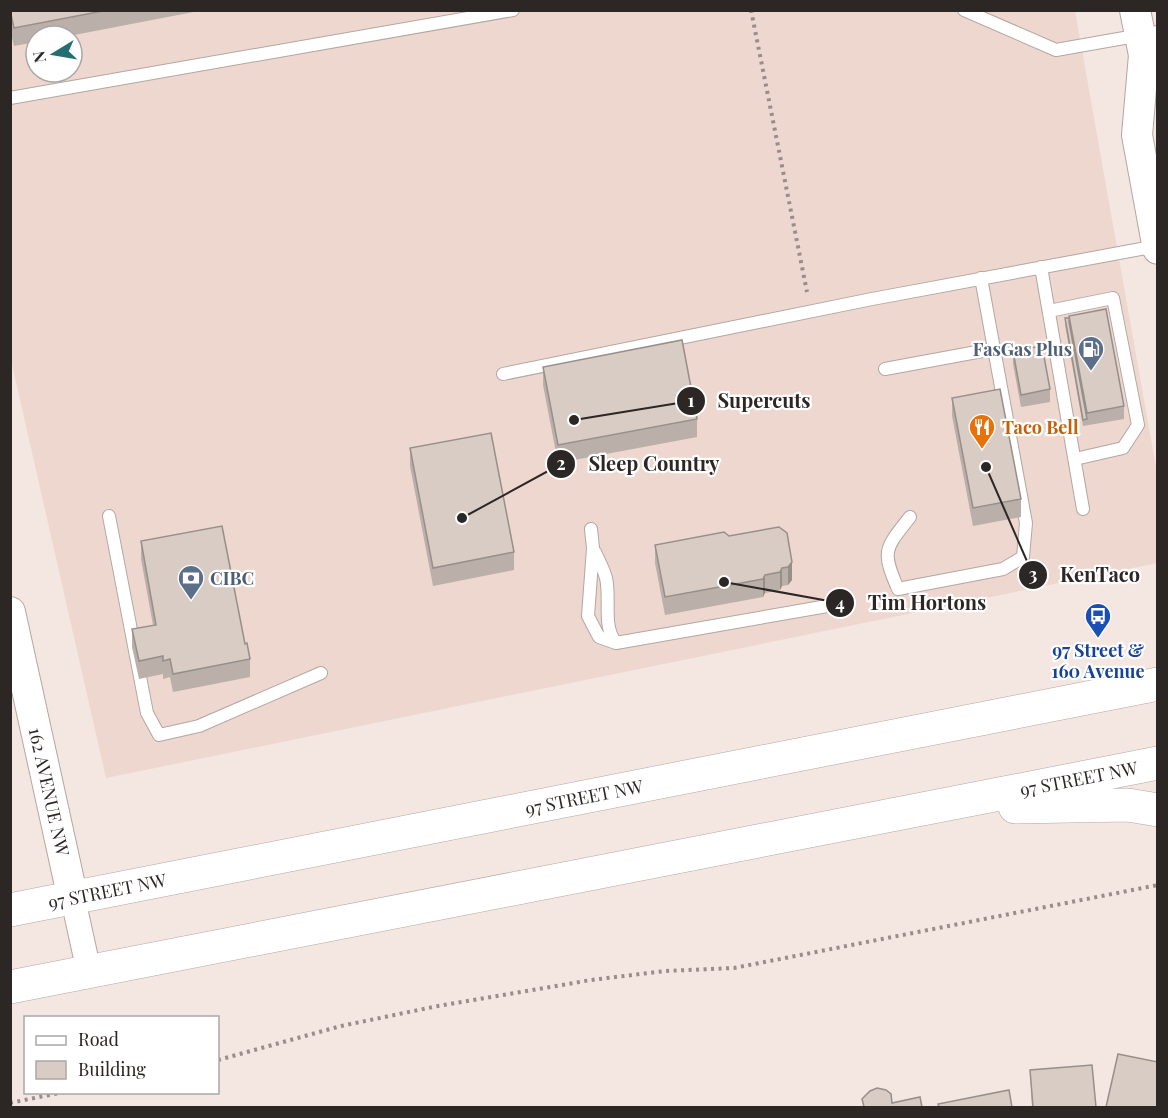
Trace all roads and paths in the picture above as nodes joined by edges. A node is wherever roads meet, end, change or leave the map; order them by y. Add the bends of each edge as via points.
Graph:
1 (513, 10) edge
2 (751, 10) edge
3 (964, 10) edge
4 (1144, 33) edge
5 (1158, 85) edge
6 (10, 98) edge
7 (1157, 248) edge
8 (1041, 267) junction
9 (981, 278) junction
10 (1049, 311) junction
11 (811, 312) junction
12 (993, 349) junction
13 (885, 369) dead end
14 (503, 374) dead end
15 (1075, 459) junction
16 (1083, 509) dead end
17 (110, 516) dead end
18 (910, 517) dead end
19 (591, 529) dead end
20 (593, 548) junction
21 (834, 605) dead end
22 (10, 612) edge
23 (616, 643) junction
24 (321, 673) dead end
25 (1158, 684) edge
26 (1158, 763) edge
27 (923, 810) junction
28 (1158, 810) edge
29 (1158, 885) edge
30 (73, 899) junction
31 (10, 910) edge
32 (89, 972) junction
33 (10, 987) edge
34 (219, 1060) edge
35 (53, 1094) edge
36 (10, 1102) edge

1 - 6 lane
2 - 11 path
3 - 4 lane via 1056,50
4 - 5 street
4 - 7 street via 1137,135
7 - 8 lane
8 - 9 lane
8 - 10 lane
9 - 11 lane
9 - 12 lane
10 - 15 lane
10 - 15 lane via 1113,298 1138,425 1123,448
11 - 14 lane
12 - 13 lane
12 - 18 lane via 1026,523 1023,557 1003,569 898,589 887,564 890,543
15 - 16 lane
17 - 24 lane via 147,713 159,735 198,726
19 - 20 lane
20 - 23 lane via 606,579 609,621
20 - 23 lane via 588,616 599,637
21 - 23 lane
22 - 30 street, 162 AVENUE NW
25 - 30 main road, 97 STREET NW
26 - 27 main road, 97 STREET NW
27 - 28 main road via 1128,805
27 - 32 main road, 97 STREET NW
29 - 34 path via 734,968 591,980 438,1006 341,1026
30 - 31 main road, 97 STREET NW
30 - 32 street, 162 AVENUE NW
32 - 33 main road, 97 STREET NW
35 - 36 path

